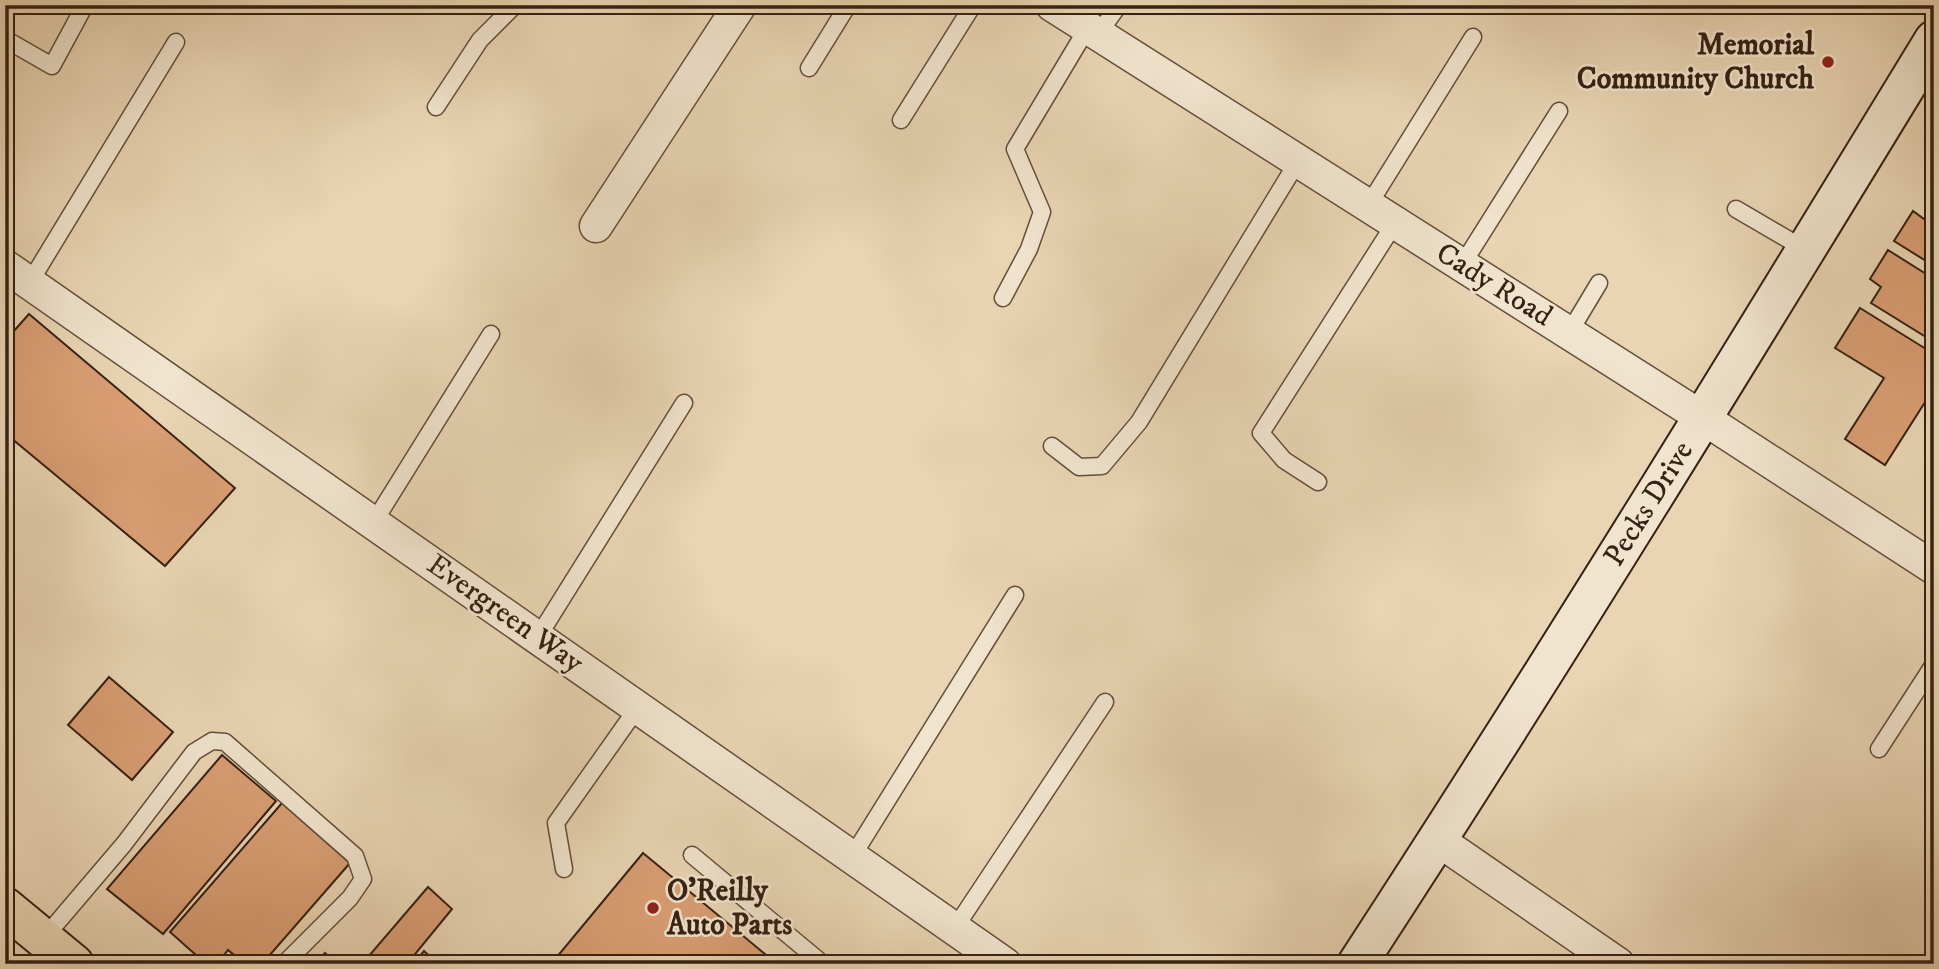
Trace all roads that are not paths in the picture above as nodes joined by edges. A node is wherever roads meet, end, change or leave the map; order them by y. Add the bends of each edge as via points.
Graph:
1 (85, 5) edge
2 (515, 5) edge
3 (740, 5) edge
4 (848, 5) edge
5 (973, 5) edge
6 (1052, 5) edge
7 (1119, 5) edge
8 (1093, 31) junction
9 (1473, 37) dead end
10 (5, 38) edge
11 (1934, 40) edge
12 (176, 42) dead end
13 (809, 68) dead end
14 (436, 107) dead end
15 (1559, 111) dead end
16 (901, 120) dead end
17 (1298, 161) junction
18 (1368, 206) junction
19 (1736, 209) dead end
20 (1395, 223) junction
21 (596, 226) dead end
22 (1806, 250) junction
23 (1462, 265) junction
24 (18, 274) edge
25 (1599, 283) dead end
26 (1003, 298) dead end
27 (1569, 333) junction
28 (491, 334) dead end
29 (684, 403) dead end
30 (1703, 418) junction
31 (1052, 446) dead end
32 (1318, 482) dead end
33 (374, 522) junction
34 (1934, 568) edge
35 (1015, 595) dead end
36 (538, 637) junction
37 (1934, 664) edge
38 (1105, 702) dead end
39 (638, 707) junction
40 (1880, 749) dead end
41 (1438, 839) junction
42 (692, 855) dead end
43 (852, 857) junction
44 (564, 869) dead end
45 (5, 907) edge
46 (955, 928) junction
47 (44, 939) junction
48 (74, 964) edge
49 (284, 964) edge
50 (824, 964) edge
51 (1005, 964) edge
52 (1357, 964) edge
53 (1618, 964) edge

1 - 10 lane via 52,66
2 - 14 lane via 480,40
3 - 21 street
4 - 13 lane
5 - 16 lane
6 - 8 street, Cady Road
7 - 8 lane
8 - 17 street, Cady Road
8 - 26 lane via 1015,149 1042,212
9 - 18 lane
11 - 22 street, Pecks Drive
12 - 24 lane
15 - 23 lane
17 - 18 street, Cady Road
17 - 31 lane via 1139,422 1102,466 1080,467
18 - 20 street, Cady Road
19 - 22 lane
20 - 23 street, Cady Road
20 - 32 lane via 1261,433 1284,460
22 - 30 street, Pecks Drive
23 - 27 street, Cady Road
24 - 33 street, Evergreen Way
25 - 27 lane
27 - 30 street, Cady Road
28 - 33 lane
29 - 36 lane
30 - 34 street, Cady Road
30 - 41 street, Pecks Drive
33 - 36 street, Evergreen Way
35 - 43 lane
36 - 39 street, Evergreen Way
37 - 40 lane
38 - 46 lane
39 - 43 street, Evergreen Way
39 - 44 lane via 556,823
41 - 52 street, Pecks Drive
41 - 53 street
42 - 50 lane
43 - 46 street, Evergreen Way
45 - 47 main road
46 - 51 street, Evergreen Way
47 - 48 main road
47 - 49 lane via 194,751 212,741 225,742 355,856 363,879

